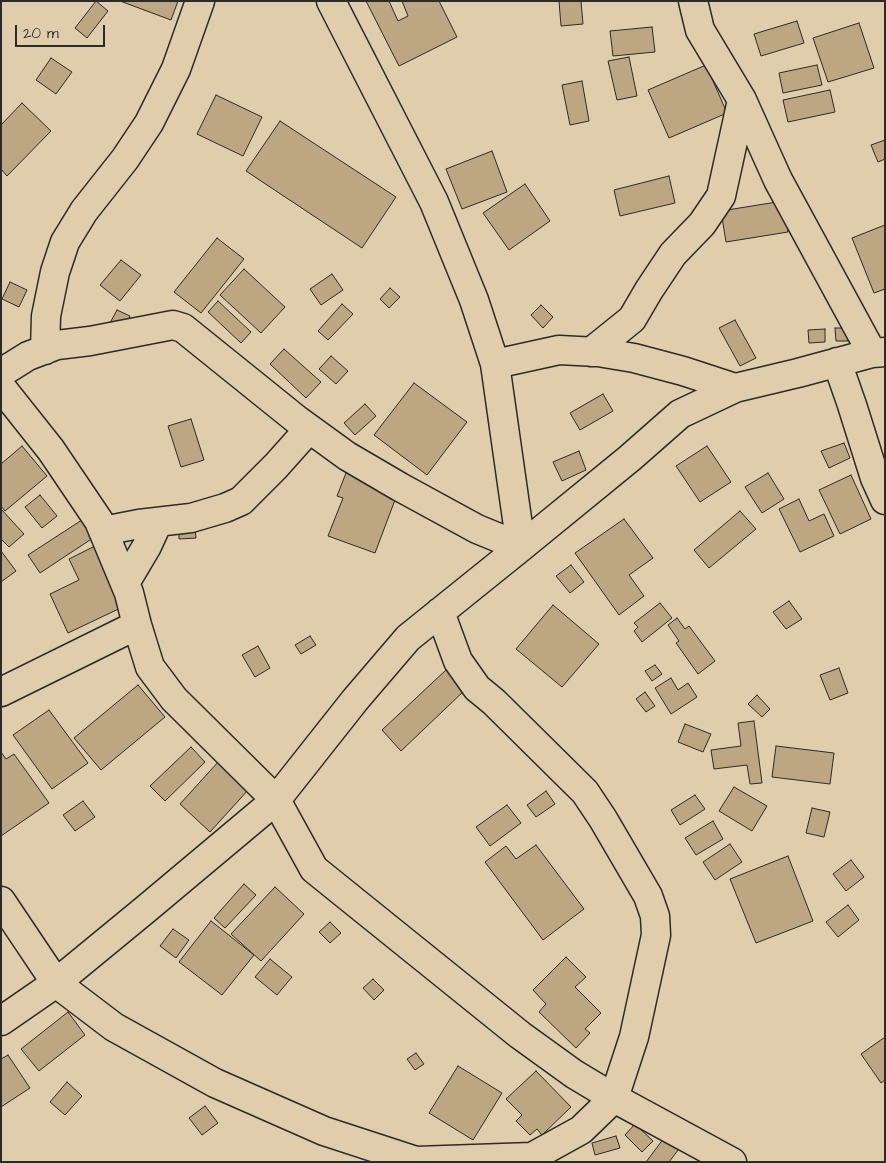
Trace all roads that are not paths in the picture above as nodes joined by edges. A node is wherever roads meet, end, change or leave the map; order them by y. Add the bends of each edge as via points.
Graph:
1 (200, 1) edge
2 (331, 1) edge
3 (693, 1) edge
4 (742, 100) junction
5 (45, 350) junction
6 (591, 352) junction
7 (878, 352) edge
8 (837, 362) junction
9 (495, 364) junction
10 (1, 373) edge
11 (1, 387) edge
12 (735, 388) junction
13 (309, 429) junction
14 (885, 500) edge
15 (158, 522) junction
16 (103, 531) junction
17 (521, 547) junction
18 (125, 583) junction
19 (440, 612) junction
20 (136, 626) junction
21 (1, 692) edge
22 (276, 800) junction
23 (1, 902) edge
24 (56, 982) junction
25 (1, 1021) edge
26 (614, 1098) junction
27 (530, 1159) edge
28 (732, 1162) edge

1 - 5 street via 176,69 149,123 65,242 46,316
2 - 9 street via 434,202 474,300
3 - 4 street via 700,30
4 - 6 street via 721,196 702,224 674,254 632,319
4 - 7 street via 778,180
5 - 10 street via 28,356
5 - 13 street via 57,345 173,325 182,328
6 - 9 street via 559,350
6 - 12 street via 634,358
7 - 8 street
8 - 12 street
8 - 14 street
9 - 17 street
11 - 16 street via 51,450
12 - 17 street via 680,414
13 - 15 street via 241,501 191,518
13 - 17 street via 408,492 477,529
15 - 16 street
15 - 18 street
16 - 18 street
17 - 19 street
18 - 20 street
19 - 22 street via 408,638
19 - 26 street via 458,661 477,688 586,792 648,896 655,916 656,935 634,1037
20 - 21 street
20 - 22 street via 150,666 174,699
22 - 24 street
22 - 26 street via 314,869 520,1035
23 - 24 street
24 - 25 street
24 - 27 street via 122,1032 215,1083 324,1131 416,1161
26 - 27 street via 581,1130
26 - 28 street

